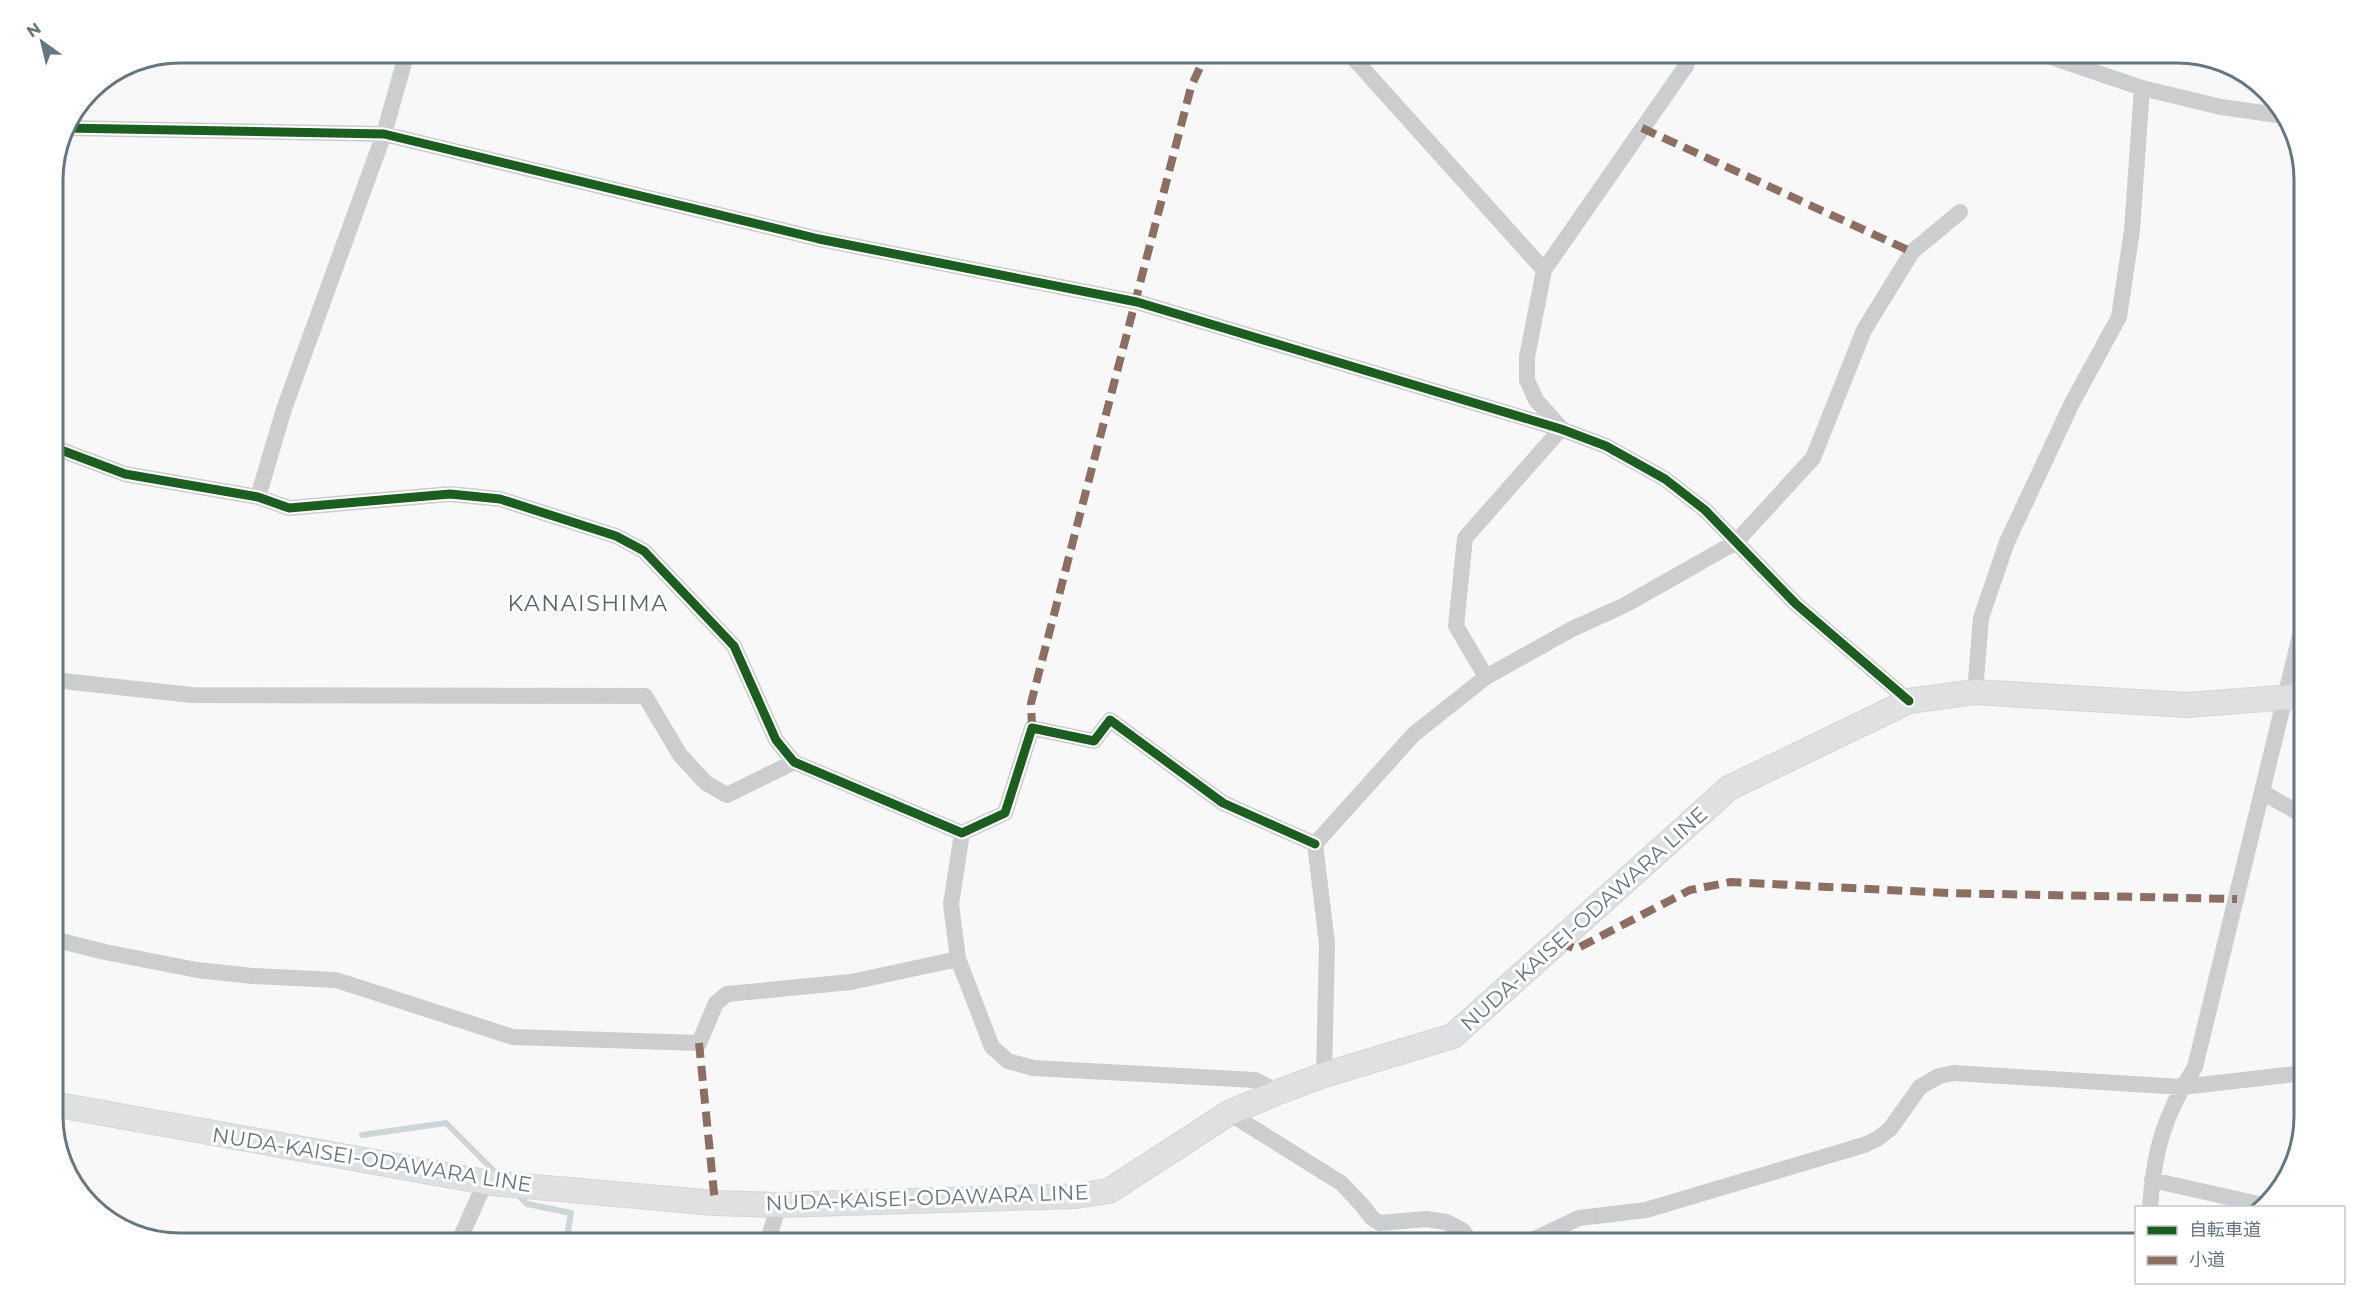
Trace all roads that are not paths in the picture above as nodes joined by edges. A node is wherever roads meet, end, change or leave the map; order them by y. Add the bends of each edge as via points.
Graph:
1 (404, 63) edge
2 (1358, 63) edge
3 (1687, 63) edge
4 (2068, 63) edge
5 (2142, 88) junction
6 (2274, 114) edge
7 (76, 128) edge
8 (384, 134) junction
9 (1960, 212) dead end
10 (1544, 270) junction
11 (1561, 429) junction
12 (63, 451) edge
13 (258, 497) junction
14 (1736, 542) junction
15 (1486, 677) junction
16 (63, 681) edge
17 (1975, 692) junction
18 (2294, 697) edge
19 (2294, 700) edge
20 (1909, 701) junction
21 (794, 762) junction
22 (2262, 792) junction
23 (2294, 810) edge
24 (962, 833) junction
25 (1315, 844) junction
26 (63, 942) edge
27 (958, 960) junction
28 (2294, 1073) edge
29 (1324, 1075) junction
30 (2181, 1088) junction
31 (1278, 1092) junction
32 (63, 1106) edge
33 (1229, 1113) junction
34 (2152, 1179) junction
35 (488, 1183) junction
36 (2255, 1203) edge
37 (779, 1205) junction
38 (2150, 1206) edge
39 (463, 1233) edge
40 (770, 1233) edge
41 (1464, 1233) edge
42 (1548, 1233) edge

1 - 8 street
2 - 10 street
3 - 10 street
4 - 5 street
5 - 6 street via 2221,107
5 - 17 street via 2132,230 2119,317 2072,403 2007,542 1981,618
7 - 8 street
8 - 11 street via 819,239 1137,302
8 - 13 street via 284,409
9 - 14 street via 1912,252 1864,330 1813,458
10 - 11 street via 1527,357 1527,380 1536,400
11 - 14 street via 1606,446 1665,479 1705,510
11 - 15 street via 1465,538 1456,626
12 - 13 street via 124,474
13 - 21 street via 289,508 450,494 500,499 616,536 644,551 734,646 776,740
14 - 15 street
14 - 20 street via 1796,604
15 - 25 street via 1413,734
16 - 21 street via 192,695 645,696 680,755 706,783 727,795
17 - 18 main road, NUDA-KAISEI-ODAWARA LINE via 2187,705
17 - 20 main road, NUDA-KAISEI-ODAWARA LINE
19 - 22 street
20 - 29 main road, NUDA-KAISEI-ODAWARA LINE via 1729,788 1453,1036
21 - 24 street
22 - 23 street
22 - 30 street via 2195,1066
24 - 25 street via 1005,813 1032,728 1094,741 1110,720 1223,803
24 - 27 street via 951,904
25 - 29 street via 1327,944
26 - 27 street via 197,970 336,980 513,1037 699,1043 716,1004 727,994 851,982
27 - 31 street via 992,1047 1008,1061 1033,1068 1255,1080
28 - 30 street
29 - 31 main road, NUDA-KAISEI-ODAWARA LINE
30 - 34 street via 2160,1135
30 - 42 street via 1954,1072 1929,1080 1890,1129 1864,1145 1646,1210 1579,1218
31 - 33 main road, NUDA-KAISEI-ODAWARA LINE
32 - 35 main road, NUDA-KAISEI-ODAWARA LINE
33 - 37 main road, NUDA-KAISEI-ODAWARA LINE via 1109,1191 1076,1196
33 - 41 street via 1341,1184 1380,1223 1426,1219 1446,1222
34 - 36 street
34 - 38 street
35 - 37 main road, NUDA-KAISEI-ODAWARA LINE
35 - 39 street
37 - 40 street

